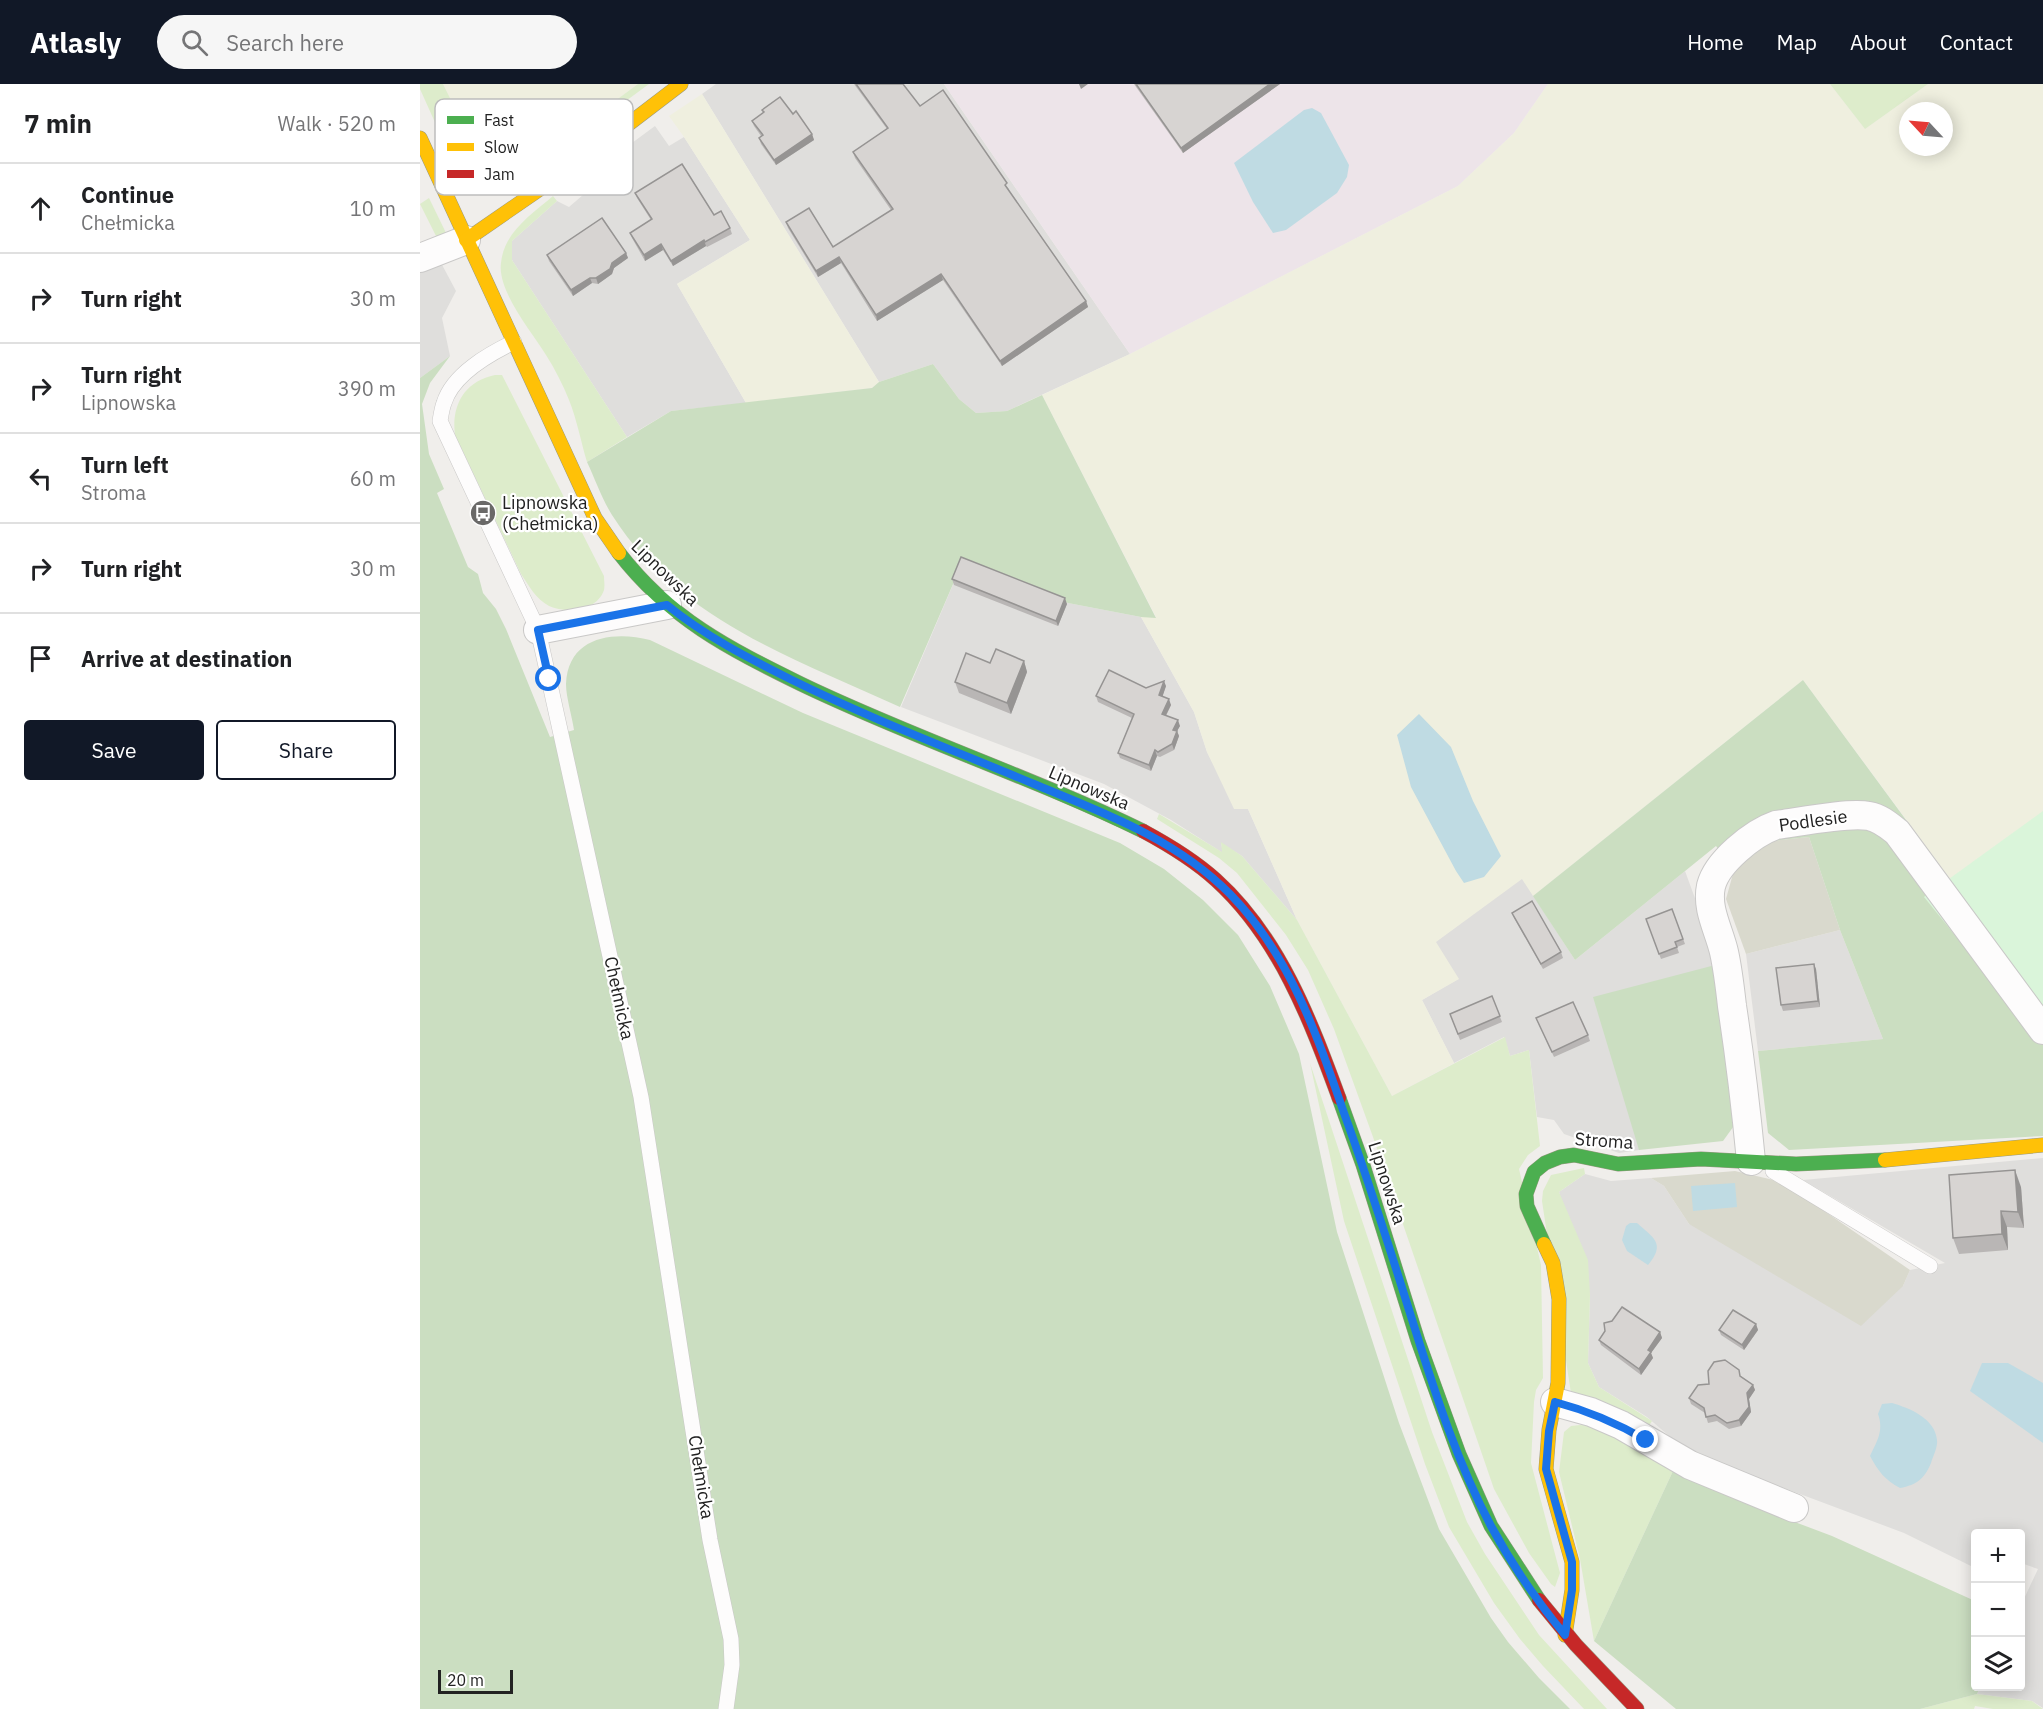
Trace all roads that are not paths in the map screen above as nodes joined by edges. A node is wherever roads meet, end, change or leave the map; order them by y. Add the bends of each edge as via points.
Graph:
1 (681, 84) edge
2 (633, 121) edge
3 (420, 138) edge
4 (435, 171) edge
5 (446, 195) edge
6 (531, 195) edge
7 (466, 240) junction
8 (420, 258) edge
9 (514, 342) junction
10 (667, 605) junction
11 (538, 630) junction
12 (2043, 1030) edge
13 (2043, 1145) edge
14 (1751, 1161) junction
15 (1930, 1266) dead end
16 (1555, 1402) junction
17 (1794, 1508) dead end
18 (1565, 1635) junction
19 (726, 1709) edge
20 (1637, 1709) edge

1 - 2 main road
3 - 4 main road, Lipnowska
5 - 7 main road, Lipnowska
6 - 7 main road
7 - 8 street
7 - 9 main road, Lipnowska
9 - 10 main road, Lipnowska via 595,518 625,563
9 - 11 lane, Chełmicka via 487,355 454,385 444,401 440,421
10 - 11 street
10 - 18 main road, Lipnowska via 735,651 829,698 1145,832 1191,861 1232,896 1268,941 1312,1024 1361,1160 1430,1378 1476,1495 1508,1555
11 - 19 lane, Chełmicka via 641,1097 710,1540 731,1639
12 - 14 street, Podlesie via 1897,832 1884,821 1852,816 1764,829 1719,868 1709,897 1726,963
13 - 14 main road, Stroma via 1861,1161
14 - 15 lane
14 - 16 main road, Stroma via 1701,1159 1618,1164 1574,1155 1548,1162 1534,1172 1526,1194 1527,1206 1553,1263 1559,1299
16 - 17 street via 1591,1412 1690,1466
16 - 18 main road, Stroma via 1546,1469 1572,1562
18 - 20 main road, Lipnowska

